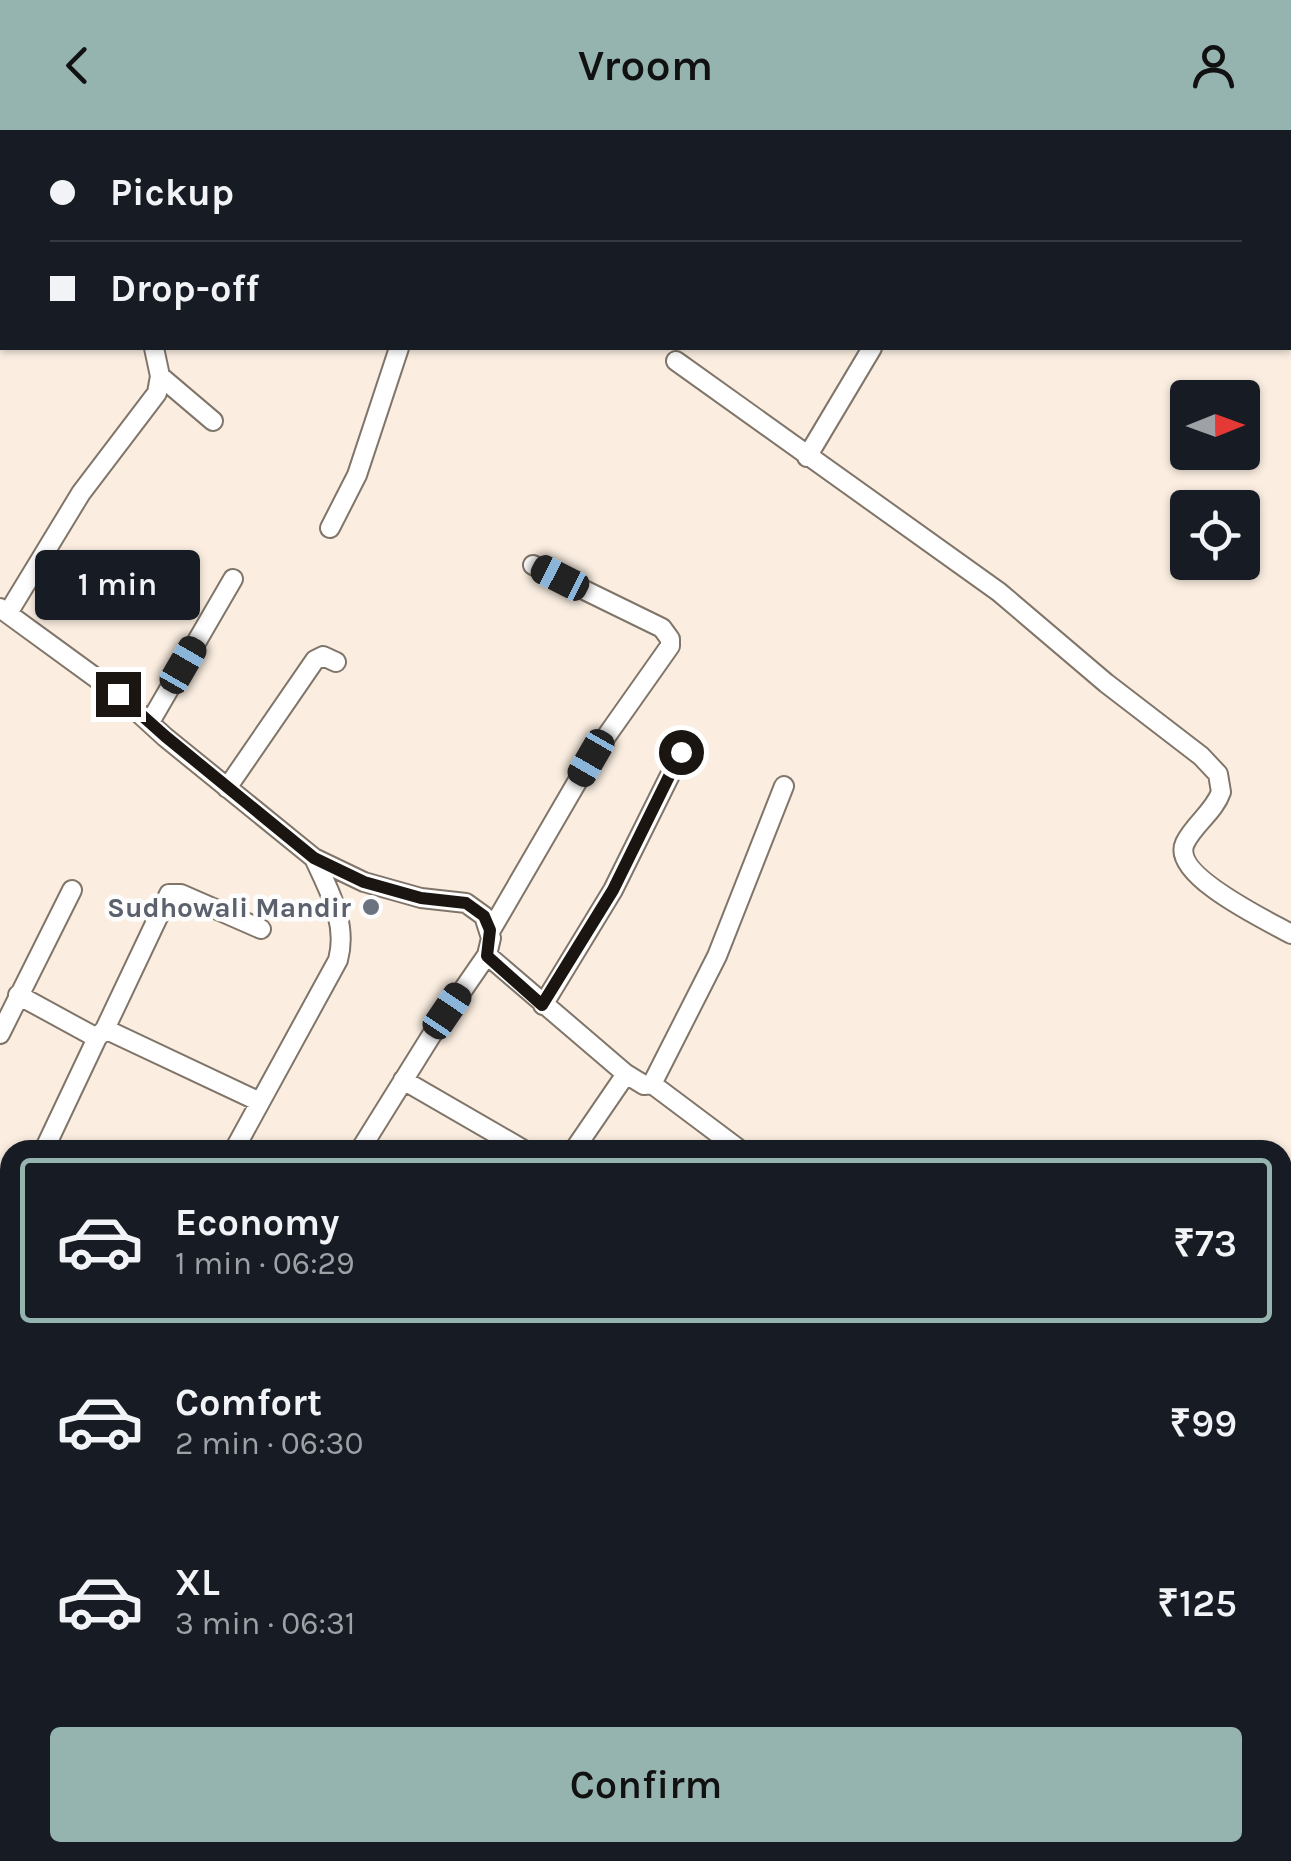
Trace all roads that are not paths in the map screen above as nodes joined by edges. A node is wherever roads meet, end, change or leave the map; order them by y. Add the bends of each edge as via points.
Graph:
1 (154, 350) edge
2 (398, 350) edge
3 (871, 350) edge
4 (676, 361) dead end
5 (160, 376) junction
6 (213, 421) dead end
7 (808, 457) junction
8 (330, 528) dead end
9 (532, 564) dead end
10 (233, 579) dead end
11 (4, 610) edge
12 (336, 662) dead end
13 (150, 722) junction
14 (681, 752) dead end
15 (784, 786) dead end
16 (227, 788) junction
17 (314, 858) junction
18 (72, 890) dead end
19 (261, 929) dead end
20 (490, 930) junction
21 (1291, 934) edge
22 (487, 956) junction
23 (18, 995) junction
24 (542, 1005) junction
25 (0, 1034) edge
26 (101, 1034) junction
27 (626, 1074) junction
28 (404, 1080) junction
29 (652, 1084) junction
30 (260, 1102) junction
31 (49, 1140) edge
32 (239, 1140) edge
33 (366, 1140) edge
34 (507, 1140) edge
35 (581, 1140) edge
36 (727, 1140) edge

1 - 5 street
2 - 8 street via 356,475
3 - 7 street
4 - 7 street
5 - 6 street
5 - 11 street via 157,392
7 - 21 street via 998,592 1213,767 1222,783 1218,802 1184,844 1184,857 1225,898
9 - 20 street via 662,628 670,646 591,758
10 - 13 street
11 - 13 street
12 - 16 street via 316,660
13 - 16 street
14 - 24 street via 613,890
15 - 29 street via 716,956
16 - 17 street
17 - 20 street via 364,882 466,903
17 - 30 street via 335,906 342,946
18 - 23 street
19 - 26 street via 168,894
20 - 22 street
22 - 24 street
22 - 28 street
23 - 25 street
23 - 26 street
24 - 27 street
26 - 30 street
26 - 31 street
27 - 29 street
27 - 35 street
28 - 33 street
28 - 34 street
29 - 36 street
30 - 32 street

